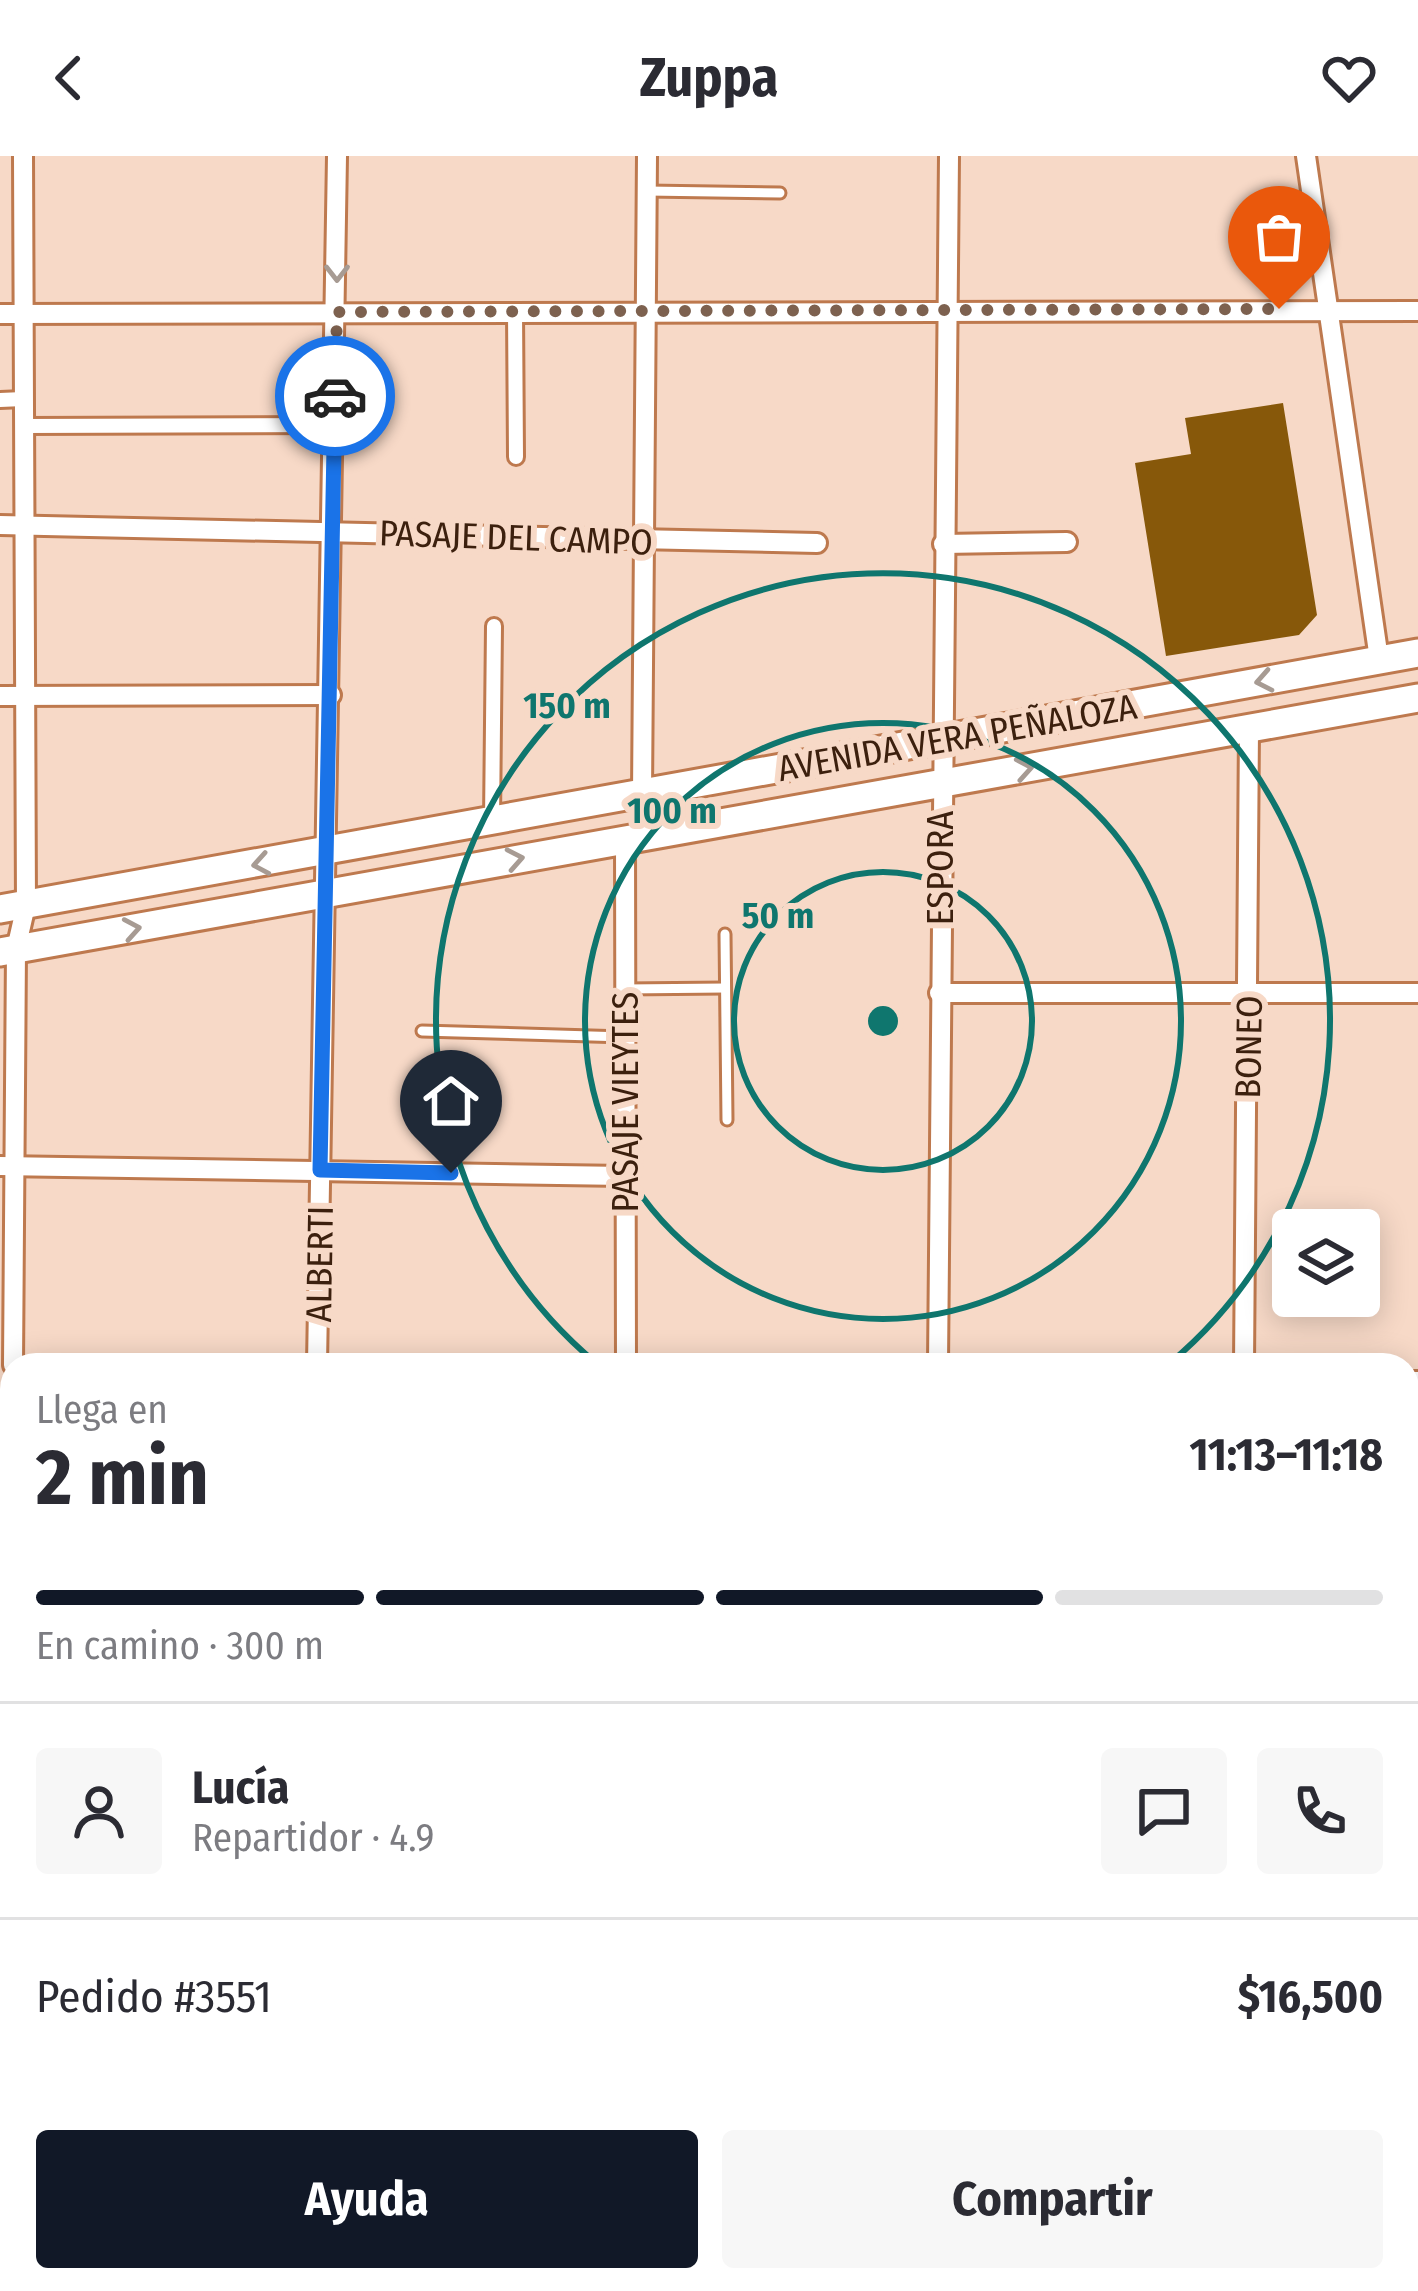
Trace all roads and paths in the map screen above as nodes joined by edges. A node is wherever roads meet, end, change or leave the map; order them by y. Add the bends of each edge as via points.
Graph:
1 (23, 156) edge
2 (337, 156) edge
3 (647, 156) edge
4 (949, 156) edge
5 (1306, 156) edge
6 (647, 191) junction
7 (780, 193) dead end
8 (944, 309) junction
9 (1327, 309) junction
10 (646, 310) junction
11 (515, 311) junction
12 (1418, 311) edge
13 (337, 312) junction
14 (0, 314) edge
15 (22, 314) junction
16 (23, 399) junction
17 (0, 400) edge
18 (334, 424) junction
19 (23, 426) junction
20 (516, 458) dead end
21 (0, 524) edge
22 (23, 524) junction
23 (333, 530) junction
24 (643, 542) junction
25 (1067, 542) dead end
26 (817, 543) dead end
27 (943, 544) junction
28 (494, 626) dead end
29 (1418, 653) edge
30 (1379, 659) junction
31 (24, 695) junction
32 (332, 695) junction
33 (0, 696) edge
34 (1418, 698) edge
35 (1249, 729) junction
36 (940, 741) junction
37 (941, 784) junction
38 (642, 794) junction
39 (492, 821) junction
40 (625, 838) junction
41 (329, 852) junction
42 (324, 896) junction
43 (13, 907) edge
44 (725, 934) dead end
45 (8, 950) edge
46 (626, 988) junction
47 (725, 988) junction
48 (939, 993) junction
49 (1418, 993) edge
50 (1249, 995) junction
51 (422, 1031) dead end
52 (625, 1037) junction
53 (727, 1120) dead end
54 (8, 1166) edge
55 (320, 1170) junction
56 (626, 1176) junction
57 (13, 1353) edge
58 (317, 1353) edge
59 (626, 1353) edge
60 (938, 1353) edge
61 (1244, 1353) edge

1 - 15 street
2 -> 13 street, ALBERTI
3 - 6 street
4 - 8 street, ESPORA
5 - 9 street
6 - 7 lane
6 - 10 street
8 - 9 street
8 - 10 street
8 - 27 street, ESPORA
9 - 12 street
9 - 30 street
10 - 11 street
10 - 24 street
11 - 13 street
11 - 20 street
13 - 15 street
13 - 18 street, ALBERTI
14 - 15 street
15 - 16 street
16 - 17 street
16 - 19 street
18 - 19 street
18 - 23 street, ALBERTI
19 - 22 street
21 - 22 street, PASAJE DEL CAMPO
22 - 23 street, PASAJE DEL CAMPO
22 - 31 street
23 - 24 street, PASAJE DEL CAMPO
23 - 32 street, ALBERTI
24 - 26 street, PASAJE DEL CAMPO
24 - 38 street
25 - 27 street
27 - 36 street, ESPORA
28 - 39 street
29 - 30 main road, AVENIDA VERA PEÑALOZA
30 -> 36 main road, AVENIDA VERA PEÑALOZA
31 - 32 street
31 - 33 street
31 - 43 street
32 - 41 street, ALBERTI
34 - 35 main road, AVENIDA VERA PEÑALOZA
37 -> 35 main road, AVENIDA VERA PEÑALOZA
35 - 50 street, BONEO
36 - 37 street, ESPORA
36 - 38 main road, AVENIDA VERA PEÑALOZA
37 - 40 main road, AVENIDA VERA PEÑALOZA
37 - 48 street, ESPORA
38 - 39 main road, AVENIDA VERA PEÑALOZA
39 - 41 main road, AVENIDA VERA PEÑALOZA
42 -> 40 main road, AVENIDA VERA PEÑALOZA
40 - 46 street, PASAJE VIEYTES
41 - 42 street, ALBERTI
41 -> 43 main road, AVENIDA VERA PEÑALOZA
45 -> 42 main road, AVENIDA VERA PEÑALOZA
42 - 55 street, ALBERTI
43 - 45 street
44 - 47 lane
45 - 54 street
46 - 47 lane
46 - 52 street, PASAJE VIEYTES
47 - 53 lane
48 - 50 street
48 - 60 street, ESPORA
49 - 50 street
50 - 61 street, BONEO
51 - 52 lane
52 - 56 street, PASAJE VIEYTES
54 - 55 street
54 - 57 street
55 - 56 street
55 - 58 street, ALBERTI
56 - 59 street, PASAJE VIEYTES

